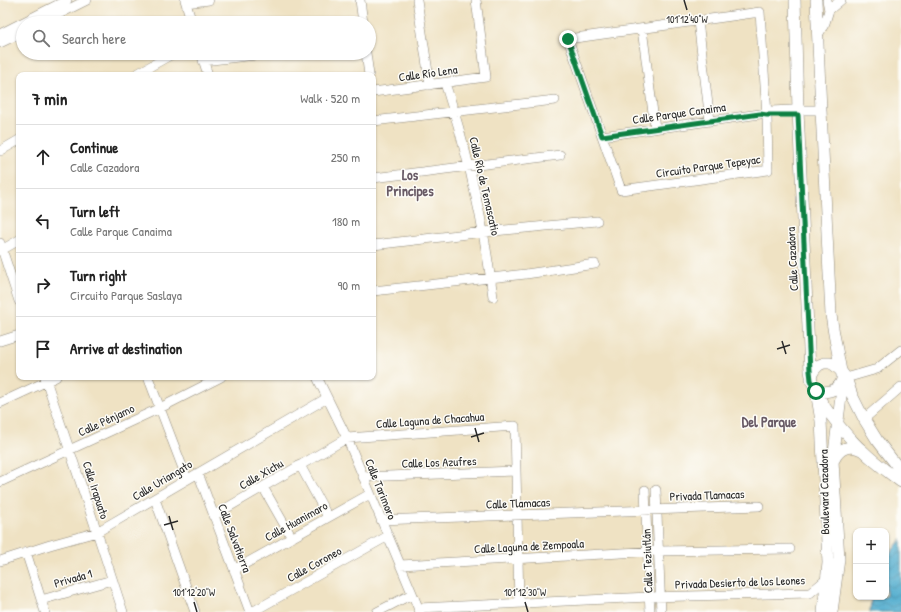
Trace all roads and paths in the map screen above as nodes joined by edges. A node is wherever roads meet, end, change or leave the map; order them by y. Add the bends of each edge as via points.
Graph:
1 (67, 0) edge
2 (87, 0) edge
3 (209, 0) edge
4 (360, 0) edge
5 (417, 0) edge
6 (476, 0) edge
7 (795, 0) edge
8 (816, 0) edge
9 (827, 0) edge
10 (841, 0) edge
11 (185, 2) edge
12 (829, 10) junction
13 (35, 16) edge
14 (55, 16) edge
15 (190, 16) edge
16 (362, 16) edge
17 (698, 21) junction
18 (16, 26) edge
19 (642, 29) junction
20 (0, 34) edge
21 (16, 35) edge
22 (818, 35) junction
23 (0, 43) edge
24 (162, 60) edge
25 (203, 60) edge
26 (367, 60) edge
27 (140, 72) edge
28 (207, 72) edge
29 (369, 72) edge
30 (445, 83) junction
31 (430, 84) junction
32 (376, 92) edge
33 (555, 100) dead end
34 (454, 112) junction
35 (798, 112) junction
36 (764, 113) junction
37 (821, 113) junction
38 (376, 121) edge
39 (710, 121) junction
40 (655, 128) junction
41 (602, 136) junction
42 (16, 142) edge
43 (0, 150) edge
44 (560, 155) dead end
45 (470, 166) junction
46 (376, 178) edge
47 (597, 221) dead end
48 (484, 232) junction
49 (16, 241) edge
50 (376, 244) edge
51 (1, 248) edge
52 (595, 264) dead end
53 (491, 277) junction
54 (376, 291) edge
55 (16, 292) edge
56 (493, 297) dead end
57 (16, 336) edge
58 (0, 341) edge
59 (901, 350) edge
60 (843, 376) junction
61 (44, 380) edge
62 (46, 380) edge
63 (149, 380) edge
64 (214, 380) edge
65 (318, 380) edge
66 (811, 380) junction
67 (901, 387) edge
68 (816, 391) junction
69 (327, 398) junction
70 (0, 404) edge
71 (160, 408) junction
72 (864, 419) junction
73 (838, 424) junction
74 (347, 438) junction
75 (70, 450) junction
76 (861, 450) junction
77 (834, 460) junction
78 (300, 465) junction
79 (516, 471) junction
80 (901, 471) edge
81 (198, 473) junction
82 (363, 477) junction
83 (187, 479) junction
84 (0, 482) edge
85 (901, 482) edge
86 (263, 487) junction
87 (645, 490) dead end
88 (656, 490) dead end
89 (370, 494) junction
90 (155, 499) junction
91 (759, 506) dead end
92 (657, 509) junction
93 (646, 510) junction
94 (517, 515) junction
95 (213, 516) junction
96 (328, 517) junction
97 (381, 520) junction
98 (97, 532) junction
99 (388, 536) junction
100 (292, 538) junction
101 (790, 550) dead end
102 (658, 551) junction
103 (26, 552) junction
104 (648, 552) junction
105 (518, 559) junction
106 (0, 562) edge
107 (400, 565) junction
108 (838, 569) junction
109 (234, 570) junction
110 (827, 578) junction
111 (112, 580) junction
112 (412, 594) junction
113 (660, 596) junction
114 (649, 597) junction
115 (41, 600) junction
116 (519, 604) junction
117 (419, 610) edge
118 (44, 612) edge
119 (123, 612) edge
120 (195, 612) edge
121 (251, 612) edge
122 (377, 612) edge
123 (650, 612) edge
124 (661, 612) edge
125 (824, 612) edge
126 (832, 612) edge

1 - 13 street
2 - 14 street
3 - 11 street
4 - 16 street
5 - 31 street
6 - 30 street, Calle Río Lena via 486,77
7 - 35 street, Calle Cazadora
8 - 22 street
9 - 12 street
10 - 12 street
11 - 15 street
12 - 22 street
17 - 19 street
17 - 36 street via 760,12
17 - 39 street
18 - 20 street
19 - 40 street
19 - 41 street via 568,39
21 - 23 street
22 - 37 street
24 - 27 street
25 - 28 street
26 - 29 street
30 - 31 street, Calle Río Lena
30 - 34 street, Calle Río de Temascatio
31 - 32 street, Calle Río Lena
33 - 34 street
34 - 38 street
34 - 45 street, Calle Río de Temascatio
35 - 36 street, Calle Parque Canaima
35 - 37 street, Calle Parque Canaima
35 - 66 street, Calle Cazadora
36 - 39 street, Calle Parque Canaima
36 - 41 street, Circuito Parque Tepeyac via 768,170 621,190
37 - 60 street via 831,315
39 - 40 street, Calle Parque Canaima
40 - 41 street, Calle Parque Canaima
42 - 43 street
44 - 45 street
45 - 46 street
45 - 48 street, Calle Río de Temascatio
47 - 48 street
48 - 50 street
48 - 53 street, Calle Río de Temascatio
49 - 51 street
51 - 55 street
52 - 53 street
53 - 54 street
53 - 56 street, Calle Río de Temascatio
57 - 58 street
59 - 60 street via 877,369
60 - 66 street via 834,365 824,363 815,369
60 - 68 street via 834,390
60 - 72 street
60 - 73 street, Boulevard Cazadora
61 - 70 street
62 - 75 street, Calle Irapuato
63 - 71 street
64 - 71 street, Calle Pénjamo
65 - 69 street, Calle Tarimoro
66 - 68 street, Calle Cazadora
67 - 72 street
68 - 73 street, Calle Cazadora
68 - 110 street, Boulevard Cazadora via 821,421
69 - 74 street, Calle Tarimoro
69 - 81 street, Calle Uriangato
71 - 75 street, Calle Pénjamo
71 - 83 street
72 - 80 street
73 - 76 street, Calle Cazadora
73 - 77 street, Boulevard Cazadora
74 - 78 street, Calle Xichu
74 - 79 street, Calle Laguna de Chacahua via 515,426
74 - 82 street, Calle Tarimoro
75 - 84 street, Calle Pénjamo
75 - 98 street, Calle Irapuato
76 - 77 street via 853,447 844,448
76 - 85 street, Calle Cazadora
77 - 108 street, Boulevard Cazadora
78 - 86 street, Calle Xichu
78 - 96 street, Calle Xichu
79 - 82 street, Calle Los Azufres
79 - 94 street
81 - 83 street, Calle Uriangato
81 - 95 street, Calle Salvatierra
82 - 89 street, Calle Tarimoro
83 - 90 street, Calle Uriangato
86 - 95 street, Calle Xichu
86 - 100 street
87 - 93 street, Calle Teziutlán
88 - 92 street, Calle Teziutlán
89 - 96 street, Calle Huanimaro
89 - 97 street, Calle Tarimoro
90 - 98 street, Calle Uriangato
90 - 120 street
91 - 92 street, Privada Tlamacas
92 - 93 street, Calle Tlamacas
92 - 102 street, Calle Teziutlán
93 - 94 street, Calle Tlamacas
93 - 104 street, Calle Teziutlán
94 - 97 street, Calle Tlamacas
94 - 105 street
95 - 109 street, Calle Salvatierra
96 - 100 street, Calle Huanimaro
97 - 99 street, Calle Tarimoro
98 - 103 street, Calle Uriangato
98 - 111 street, Calle Irapuato
99 - 107 street, Calle Tarimoro
99 - 121 street, Calle Coroneo
100 - 109 street, Calle Huanimaro
101 - 102 street, Calle Laguna de Zempoala
102 - 104 street, Calle Laguna de Zempoala
102 - 113 street, Calle Teziutlán
103 - 106 street, Calle Uriangato
103 - 115 street
104 - 105 street, Calle Laguna de Zempoala
104 - 114 street, Calle Teziutlán
105 - 107 street, Calle Laguna de Zempoala
105 - 116 street
107 - 112 street, Calle Tarimoro
108 - 110 street, Privada Desierto de los Leones
108 - 126 street, Boulevard Cazadora
109 - 121 street, Calle Salvatierra
110 - 113 street, Privada Desierto de los Leones via 810,593
110 - 125 street, Boulevard Cazadora
111 - 115 street, Privada 1
111 - 119 street, Calle Irapuato
112 - 117 street, Calle Tarimoro
112 - 122 street
113 - 114 street, Privada Desierto de los Leones
113 - 124 street, Calle Teziutlán
114 - 116 street, Privada Desierto de los Leones
114 - 123 street, Calle Teziutlán
115 - 118 street
116 - 117 street, Privada Desierto de los Leones

